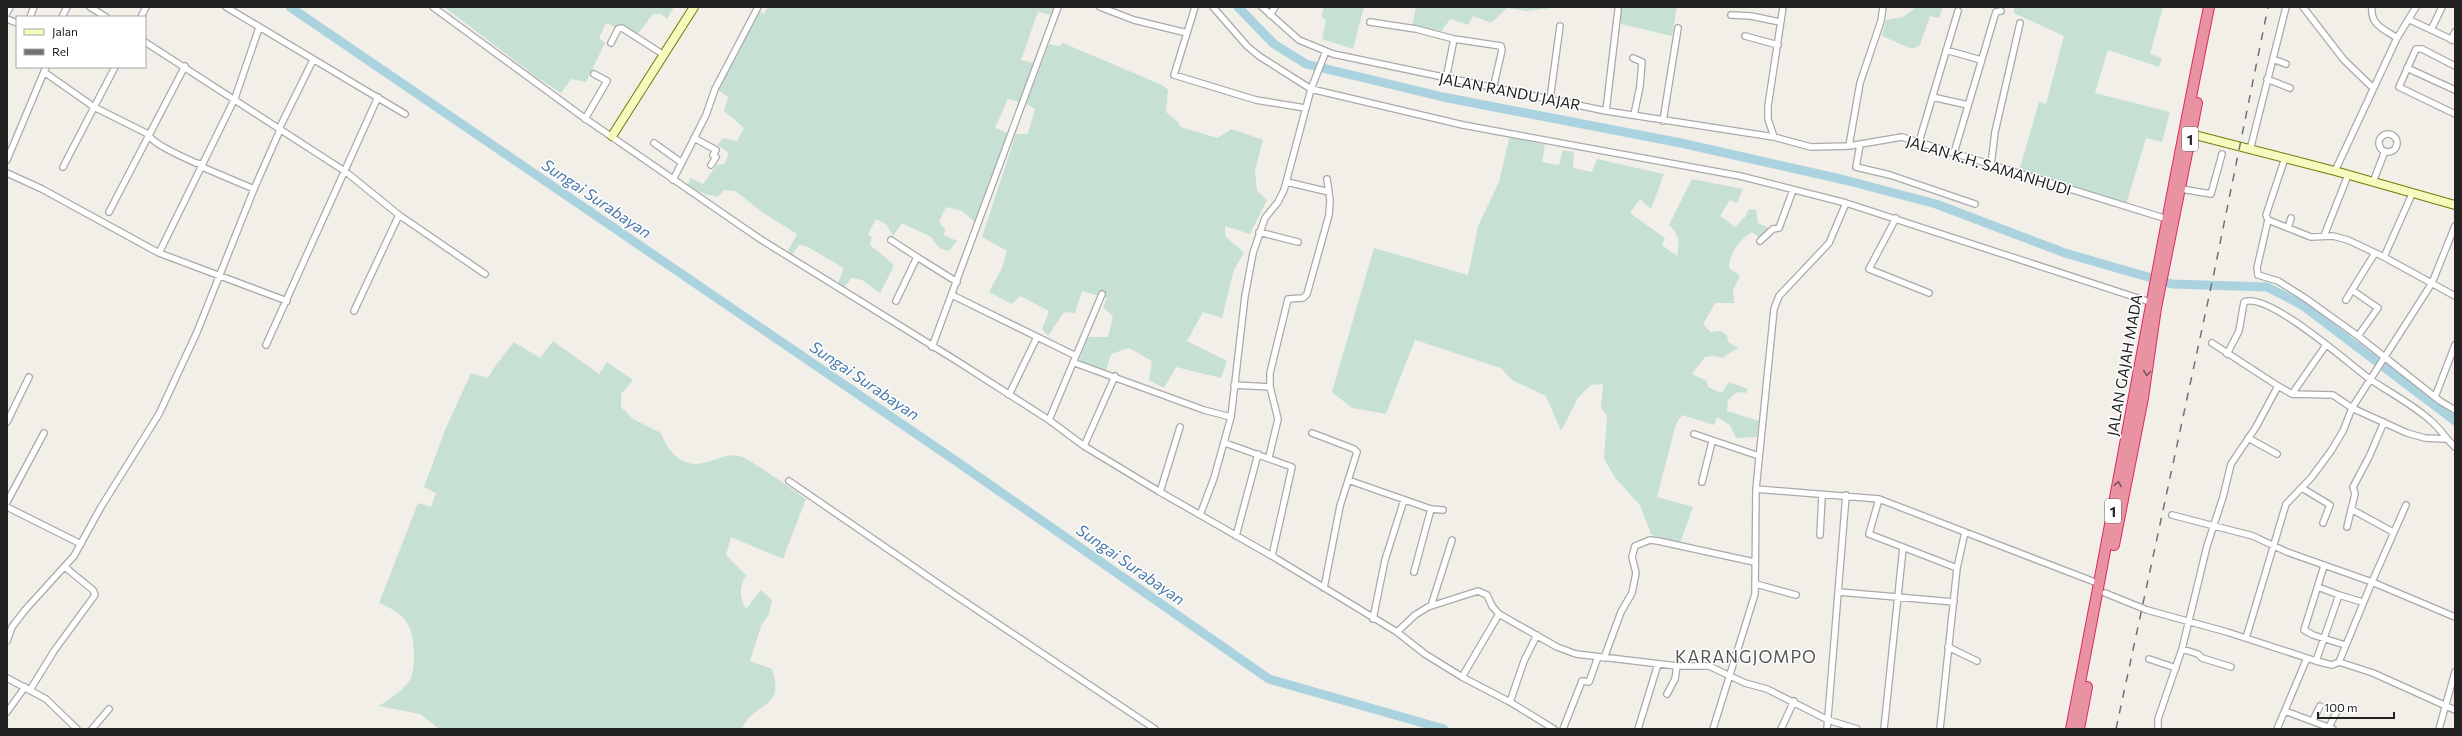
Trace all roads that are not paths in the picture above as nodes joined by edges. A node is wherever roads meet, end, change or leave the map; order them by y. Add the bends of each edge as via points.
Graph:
1 (10, 7) edge
2 (67, 7) edge
3 (90, 7) edge
4 (226, 7) edge
5 (433, 7) edge
6 (694, 7) edge
7 (758, 7) edge
8 (1058, 7) edge
9 (1100, 7) edge
10 (1195, 7) edge
11 (1213, 7) edge
12 (1262, 7) edge
13 (1275, 7) edge
14 (1883, 7) edge
15 (2208, 7) edge
16 (2215, 7) edge
17 (2286, 7) edge
18 (2303, 7) edge
19 (2372, 7) edge
20 (2416, 7) edge
21 (2442, 7) edge
22 (1783, 9) edge
23 (1618, 10) dead end
24 (1958, 11) dead end
25 (2001, 11) dead end
26 (7, 14) edge
27 (1731, 15) dead end
28 (62, 16) edge
29 (104, 16) edge
30 (1270, 16) junction
31 (2410, 20) junction
32 (1370, 22) dead end
33 (1780, 22) junction
34 (2020, 23) dead end
35 (1560, 26) dead end
36 (258, 28) junction
37 (1678, 28) dead end
38 (2431, 30) junction
39 (2455, 32) edge
40 (1186, 33) junction
41 (1745, 36) dead end
42 (2397, 38) junction
43 (1454, 39) junction
44 (2453, 40) edge
45 (146, 43) edge
46 (611, 43) dead end
47 (1778, 45) junction
48 (1946, 50) junction
49 (1325, 54) junction
50 (664, 55) junction
51 (1633, 58) dead end
52 (2272, 59) junction
53 (313, 60) junction
54 (1981, 60) junction
55 (2286, 64) dead end
56 (185, 66) junction
57 (2455, 66) edge
58 (115, 68) edge
59 (2407, 68) junction
60 (45, 69) edge
61 (594, 74) dead end
62 (1446, 76) junction
63 (2267, 79) junction
64 (2198, 80) junction
65 (1494, 85) junction
66 (1312, 86) junction
67 (2290, 88) dead end
68 (2373, 88) junction
69 (2455, 90) edge
70 (1551, 95) junction
71 (378, 97) junction
72 (1932, 97) junction
73 (234, 98) junction
74 (1968, 105) junction
75 (1607, 106) junction
76 (94, 107) junction
77 (1305, 108) junction
78 (1635, 111) junction
79 (406, 114) dead end
80 (2455, 114) edge
81 (1664, 116) junction
82 (585, 119) junction
83 (280, 129) junction
84 (2188, 133) junction
85 (148, 134) junction
86 (612, 136) junction
87 (694, 138) junction
88 (1774, 138) junction
89 (1919, 142) junction
90 (654, 143) dead end
91 (1860, 145) junction
92 (1849, 146) junction
93 (2250, 150) junction
94 (2385, 151) dead end
95 (1954, 153) junction
96 (2222, 154) dead end
97 (2285, 158) junction
98 (7, 160) edge
99 (682, 163) junction
100 (201, 164) junction
101 (711, 165) dead end
102 (1991, 165) junction
103 (63, 167) dead end
104 (2335, 170) junction
105 (346, 172) junction
106 (7, 173) edge
107 (2348, 175) junction
108 (1327, 179) dead end
109 (673, 180) junction
110 (1287, 182) junction
111 (2373, 182) junction
112 (2181, 188) junction
113 (254, 189) junction
114 (1329, 192) junction
115 (2412, 194) junction
116 (1792, 195) junction
117 (1846, 203) junction
118 (1975, 204) dead end
119 (2455, 205) edge
120 (109, 212) dead end
121 (399, 215) junction
122 (1896, 218) junction
123 (2291, 218) dead end
124 (2167, 219) junction
125 (2268, 220) junction
126 (2455, 226) edge
127 (2288, 228) junction
128 (1259, 232) junction
129 (2324, 236) junction
130 (891, 240) dead end
131 (1760, 241) dead end
132 (1298, 242) dead end
133 (159, 253) junction
134 (2375, 253) junction
135 (2384, 256) junction
136 (917, 257) junction
137 (2160, 270) junction
138 (485, 274) dead end
139 (220, 276) junction
140 (957, 282) junction
141 (2432, 283) junction
142 (2352, 290) junction
143 (2156, 292) junction
144 (1929, 293) dead end
145 (1102, 294) dead end
146 (952, 295) junction
147 (2455, 296) edge
148 (2346, 300) dead end
149 (287, 301) junction
150 (896, 301) dead end
151 (2150, 302) junction
152 (354, 311) dead end
153 (2358, 336) junction
154 (1038, 337) junction
155 (2212, 343) dead end
156 (266, 345) dead end
157 (933, 345) junction
158 (2326, 345) junction
159 (2455, 345) edge
160 (2227, 354) junction
161 (1076, 356) junction
162 (2385, 359) junction
163 (1075, 362) junction
164 (1115, 376) junction
165 (29, 377) dead end
166 (2370, 379) junction
167 (1234, 385) junction
168 (2278, 386) junction
169 (1270, 387) junction
170 (2292, 394) junction
171 (1009, 395) junction
172 (2434, 397) junction
173 (2352, 408) junction
174 (2455, 410) edge
175 (1231, 417) junction
176 (1049, 420) junction
177 (7, 422) edge
178 (2384, 422) junction
179 (1180, 427) dead end
180 (44, 433) dead end
181 (1312, 433) dead end
182 (1694, 434) dead end
183 (2248, 438) junction
184 (2446, 439) junction
185 (1712, 442) junction
186 (1085, 443) junction
187 (1225, 443) junction
188 (2455, 447) edge
189 (1258, 454) junction
190 (2277, 454) dead end
191 (1759, 456) junction
192 (1269, 457) junction
193 (1348, 480) junction
194 (790, 481) dead end
195 (1702, 482) dead end
196 (2302, 488) junction
197 (1756, 489) junction
198 (1160, 490) junction
199 (1846, 495) junction
200 (1822, 496) junction
201 (1879, 499) junction
202 (1404, 500) junction
203 (7, 502) edge
204 (2406, 505) dead end
205 (7, 507) edge
206 (1431, 509) junction
207 (2351, 509) junction
208 (1443, 510) dead end
209 (1201, 513) junction
210 (2172, 515) dead end
211 (2323, 523) dead end
212 (2213, 525) junction
213 (2347, 527) dead end
214 (1965, 532) junction
215 (2393, 532) junction
216 (1237, 534) junction
217 (1820, 535) dead end
218 (1452, 540) dead end
219 (81, 544) junction
220 (2273, 545) junction
221 (1903, 548) junction
222 (1272, 553) junction
223 (1754, 562) junction
224 (2324, 566) junction
225 (65, 567) junction
226 (1957, 568) junction
227 (1414, 572) dead end
228 (2372, 582) junction
229 (1756, 584) junction
230 (2100, 584) junction
231 (2318, 587) junction
232 (1324, 588) junction
233 (1839, 592) junction
234 (2105, 593) junction
235 (1796, 595) dead end
236 (2339, 595) junction
237 (1898, 598) junction
238 (1954, 602) junction
239 (2362, 602) junction
240 (1431, 606) junction
241 (1499, 614) junction
242 (2455, 617) edge
243 (1373, 619) junction
244 (2189, 620) junction
245 (1397, 632) junction
246 (1538, 635) junction
247 (2246, 638) junction
248 (2324, 638) junction
249 (7, 641) edge
250 (2345, 645) junction
251 (1948, 647) junction
252 (2182, 648) junction
253 (1603, 656) junction
254 (2307, 658) junction
255 (2149, 659) dead end
256 (1977, 661) dead end
257 (2316, 661) junction
258 (2339, 662) junction
259 (1658, 664) junction
260 (1677, 666) junction
261 (2231, 667) dead end
262 (2176, 668) junction
263 (2455, 672) edge
264 (1729, 676) junction
265 (1462, 677) junction
266 (7, 678) edge
267 (27, 689) junction
268 (1668, 694) dead end
269 (1510, 702) junction
270 (1792, 704) junction
271 (2320, 706) dead end
272 (2445, 706) junction
273 (109, 709) dead end
274 (2455, 710) edge
275 (2285, 711) junction
276 (7, 712) edge
277 (2336, 714) dead end
278 (2313, 720) junction
279 (1144, 722) junction
280 (1828, 724) edge
281 (2331, 728) edge
282 (77, 729) edge
283 (92, 729) edge
284 (1141, 729) edge
285 (1155, 729) edge
286 (1554, 729) edge
287 (1563, 729) edge
288 (1638, 729) edge
289 (1713, 729) edge
290 (1781, 729) edge
291 (1857, 729) edge
292 (1884, 729) edge
293 (1940, 729) edge
294 (2071, 729) edge
295 (2078, 729) edge
296 (2158, 729) edge
297 (2277, 729) edge
298 (2439, 729) edge

1 - 26 street
2 - 28 street
3 - 29 street
4 - 36 street
5 - 82 street
6 - 50 street
7 - 87 street via 715,89
8 - 140 street
9 - 40 street via 1134,20
10 - 40 street
11 - 66 street via 1259,56
12 - 30 street, JALAN RANDU JAJAR
13 - 30 street
14 - 92 street via 1881,21 1860,83
15 - 64 highway, JALAN GAJAH MADA / 1
16 - 64 highway, JALAN GAJAH MADA / 1
17 - 52 street
18 - 68 street via 2344,60
19 - 42 street via 2371,18 2374,23
20 - 31 street
21 - 38 street
22 - 33 street
23 - 75 street
24 - 48 street
25 - 54 street via 1996,13
27 - 33 street
30 - 49 street, JALAN RANDU JAJAR via 1299,40
31 - 38 street
31 - 42 street
32 - 43 street via 1416,29
33 - 47 street
34 - 102 street via 1995,132
35 - 70 street
36 - 53 street
36 - 73 street
37 - 81 street
38 - 44 street
39 - 44 street
40 - 77 street via 1174,75 1256,100
41 - 47 street
42 - 68 street
43 - 62 street
43 - 65 street via 1502,46
45 - 56 street
46 - 50 street via 618,29 622,28
47 - 88 street via 1767,112
48 - 54 street
48 - 72 street
49 - 62 street, JALAN RANDU JAJAR
49 - 66 street
50 - 86 street
51 - 78 street via 1642,61
52 - 55 street
52 - 63 street
53 - 71 street
53 - 83 street
54 - 74 street
56 - 73 street
56 - 85 street
57 - 59 street via 2419,49 2414,52
58 - 76 street
59 - 69 street
59 - 80 street via 2400,88
60 - 76 street
60 - 98 street
61 - 82 street via 607,81
62 - 65 street, JALAN RANDU JAJAR
63 - 67 street
63 - 93 street
64 - 84 highway, JALAN GAJAH MADA / 1
65 - 70 street, JALAN RANDU JAJAR
66 - 77 street
66 - 116 street via 1463,125 1740,176
68 - 104 street
70 - 75 street, JALAN RANDU JAJAR
71 - 79 street
71 - 105 street
72 - 74 street
72 - 89 street
73 - 83 street
73 - 100 street
74 - 95 street
75 - 78 street, JALAN RANDU JAJAR
76 - 85 street
76 - 103 street
77 - 110 street
78 - 81 street, JALAN RANDU JAJAR
81 - 88 street, JALAN RANDU JAJAR
82 - 86 street
83 - 105 street
83 - 113 street
84 - 93 street
84 - 112 highway, JALAN GAJAH MADA / 1
84 - 124 highway, JALAN GAJAH MADA / 1
85 - 100 street via 149,138 196,164
85 - 120 street
86 - 109 street
87 - 99 street
87 - 101 street via 716,150 713,155 716,157
88 - 92 street, JALAN K.H. SAMANHUDI via 1811,146
89 - 91 street, JALAN K.H. SAMANHUDI via 1897,137
89 - 95 street, JALAN K.H. SAMANHUDI
90 - 99 street
91 - 92 street, JALAN K.H. SAMANHUDI
91 - 118 street via 1856,167 1890,175
93 - 97 street
94 - 111 street
95 - 102 street, JALAN K.H. SAMANHUDI
96 - 112 street via 2211,194
97 - 104 street
97 - 125 street via 2266,214
99 - 109 street
100 - 113 street via 202,167
100 - 133 street
102 - 124 street, JALAN K.H. SAMANHUDI
104 - 107 street
105 - 121 street
105 - 149 street
106 - 133 street via 42,189
107 - 111 street
107 - 129 street
108 - 114 street
109 - 157 street via 760,239
110 - 114 street
110 - 128 street via 1280,199 1267,213
111 - 115 street
112 - 137 highway, JALAN GAJAH MADA / 1
113 - 139 street
114 - 169 street via 1329,216 1307,294 1303,298 1288,299 1270,373
115 - 119 street
115 - 135 street
116 - 117 street
116 - 131 street via 1779,229 1773,229
117 - 122 street
117 - 191 street via 1829,243 1793,279 1776,303
121 - 138 street
121 - 152 street
122 - 144 street via 1869,269
122 - 151 street
123 - 127 street
124 - 137 highway, JALAN GAJAH MADA / 1
125 - 127 street
125 - 153 street via 2257,268 2258,275 2283,284
126 - 141 street
127 - 129 street via 2311,237
128 - 132 street
128 - 167 street via 1245,296
129 - 134 street via 2348,240
130 - 136 street
133 - 139 street
134 - 135 street
134 - 142 street
135 - 141 street
136 - 140 street
136 - 150 street
137 - 143 highway, JALAN GAJAH MADA / 1
139 - 149 street
139 - 219 street via 159,414
140 - 146 street
141 - 147 street
141 - 162 street
142 - 148 street
142 - 153 street via 2378,308
143 - 151 highway, JALAN GAJAH MADA / 1
143 -> 234 highway, JALAN GAJAH MADA / 1 via 2143,398
145 - 161 street
146 - 154 street
146 - 157 street
149 - 156 street
230 -> 151 highway, JALAN GAJAH MADA / 1
153 - 162 street
154 - 161 street
154 - 171 street
155 - 160 street
157 - 171 street
158 - 160 street via 2281,313 2261,304 2246,301 2243,305 2239,331
158 - 166 street
158 - 170 street
159 - 172 street
160 - 168 street
161 - 163 street
162 - 166 street
162 - 172 street
163 - 164 street
163 - 176 street
164 - 175 street via 1204,410
164 - 186 street
165 - 177 street
166 - 173 street
166 - 184 street via 2409,403 2436,426
167 - 169 street
167 - 175 street
168 - 170 street
168 - 183 street
169 - 192 street via 1278,419
170 - 173 street via 2333,395
171 - 176 street
172 - 174 street
173 - 178 street
173 - 196 street via 2343,431 2331,451
175 - 187 street
176 - 186 street
178 - 184 street via 2411,435
178 - 207 street via 2369,457 2352,486 2355,494
179 - 198 street
180 - 203 street
181 - 193 street via 1356,450
182 - 185 street
183 - 190 street
183 - 212 street via 2231,464
184 - 188 street
185 - 191 street
185 - 195 street
186 - 198 street
187 - 189 street
187 - 209 street
189 - 192 street
189 - 216 street
191 - 197 street
192 - 222 street via 1292,467
193 - 202 street
193 - 232 street via 1340,506
194 - 279 street
196 - 211 street via 2330,505
196 - 220 street via 2286,504
197 - 200 street
197 - 223 street
198 - 209 street
199 - 200 street
199 - 201 street
199 - 233 street
200 - 217 street
201 - 214 street
201 - 221 street via 1869,534
202 - 206 street
202 - 243 street via 1385,560
204 - 215 street
205 - 219 street
206 - 208 street
206 - 227 street
207 - 213 street
207 - 215 street
209 - 216 street
210 - 212 street
212 - 220 street via 2253,536
212 - 244 street
214 - 226 street
214 - 230 street
215 - 228 street
216 - 222 street
218 - 240 street
219 - 225 street
220 - 224 street
220 - 247 street
221 - 226 street
221 - 237 street
222 - 232 street
223 - 229 street
223 - 253 street via 1658,541 1650,540 1635,546 1632,557 1636,573 1632,593 1621,612
224 - 228 street
224 - 231 street
225 - 249 street via 26,610 12,628
225 - 267 street via 93,590 95,595
226 - 238 street
228 - 239 street
228 - 242 street
229 - 235 street
229 - 264 street
230 - 294 highway, JALAN GAJAH MADA / 1
231 - 236 street
231 - 248 street via 2304,630
232 - 243 street
233 - 237 street
233 - 280 street
234 - 244 street via 2147,610
234 - 295 highway, JALAN GAJAH MADA / 1
236 - 239 street
236 - 248 street
237 - 238 street
237 - 292 street
238 - 251 street
239 - 250 street
240 - 241 street via 1478,590 1488,595 1492,606
240 - 245 street via 1415,614
241 - 246 street
241 - 265 street
243 - 245 street
244 - 247 street
244 - 252 street
245 - 265 street
246 - 253 street via 1576,654
246 - 269 street via 1524,661
247 - 254 street
248 - 250 street
248 - 257 street
250 - 258 street
251 - 256 street
251 - 293 street
252 - 261 street via 2202,658
252 - 262 street
253 - 259 street
253 - 287 street via 1589,682 1582,682
254 - 257 street
254 - 275 street
255 - 262 street
257 - 258 street via 2332,665
258 - 272 street via 2373,673
259 - 260 street
259 - 288 street
260 - 264 street via 1709,666
260 - 268 street via 1675,679
262 - 296 street via 2158,719
263 - 272 street
264 - 270 street via 1767,689
264 - 289 street
265 - 269 street
266 - 267 street
267 - 276 street
267 - 282 street via 46,699
269 - 286 street
270 - 280 street
270 - 290 street
271 - 278 street
272 - 274 street
272 - 298 street
273 - 283 street
275 - 278 street
275 - 297 street
277 - 281 street
278 - 281 street
279 - 284 street
279 - 285 street
280 - 291 street

